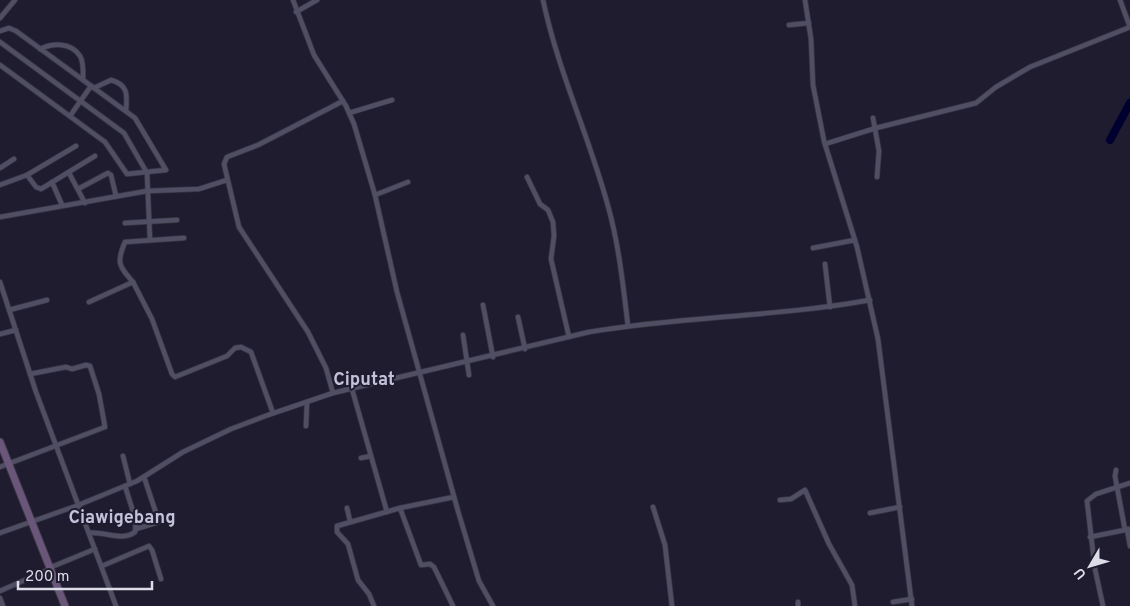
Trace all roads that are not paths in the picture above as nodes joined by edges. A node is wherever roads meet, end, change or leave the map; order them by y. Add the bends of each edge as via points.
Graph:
1 (15, 0) edge
2 (293, 0) edge
3 (317, 0) edge
4 (543, 0) edge
5 (805, 0) edge
6 (1120, 0) edge
7 (296, 12) junction
8 (0, 18) edge
9 (808, 23) junction
10 (789, 25) dead end
11 (1128, 28) edge
12 (0, 31) edge
13 (0, 42) edge
14 (40, 49) junction
15 (0, 65) edge
16 (83, 80) junction
17 (92, 87) junction
18 (392, 100) dead end
19 (81, 101) junction
20 (343, 101) junction
21 (126, 111) junction
22 (349, 113) junction
23 (70, 116) junction
24 (873, 118) dead end
25 (876, 128) junction
26 (825, 144) junction
27 (76, 146) dead end
28 (95, 156) dead end
29 (14, 159) dead end
30 (0, 168) edge
31 (69, 173) junction
32 (146, 173) junction
33 (27, 175) junction
34 (877, 177) dead end
35 (527, 178) dead end
36 (227, 180) junction
37 (52, 182) junction
38 (408, 182) dead end
39 (0, 185) edge
40 (78, 189) junction
41 (147, 191) junction
42 (375, 195) junction
43 (116, 196) junction
44 (86, 203) junction
45 (62, 205) junction
46 (0, 217) edge
47 (177, 220) dead end
48 (149, 221) junction
49 (124, 223) dead end
50 (184, 238) dead end
51 (150, 240) junction
52 (855, 240) junction
53 (813, 248) dead end
54 (825, 264) dead end
55 (0, 282) edge
56 (133, 282) junction
57 (47, 300) dead end
58 (870, 300) junction
59 (89, 302) dead end
60 (483, 305) dead end
61 (830, 307) junction
62 (9, 310) junction
63 (518, 317) dead end
64 (628, 326) junction
65 (16, 330) junction
66 (0, 334) edge
67 (463, 336) dead end
68 (569, 336) junction
69 (525, 349) junction
70 (493, 356) junction
71 (468, 362) junction
72 (30, 374) junction
73 (419, 374) junction
74 (469, 376) dead end
75 (352, 389) junction
76 (334, 393) junction
77 (307, 402) junction
78 (270, 414) junction
79 (306, 426) dead end
80 (0, 442) edge
81 (56, 446) junction
82 (123, 456) dead end
83 (371, 456) junction
84 (361, 458) dead end
85 (9, 464) junction
86 (0, 467) edge
87 (1116, 470) dead end
88 (144, 477) junction
89 (1130, 483) edge
90 (127, 485) junction
91 (1117, 487) junction
92 (454, 497) junction
93 (780, 500) dead end
94 (78, 506) junction
95 (653, 507) dead end
96 (900, 507) junction
97 (347, 508) dead end
98 (400, 508) junction
99 (387, 512) junction
100 (870, 513) dead end
101 (31, 521) junction
102 (350, 521) junction
103 (136, 529) junction
104 (1127, 529) edge
105 (0, 533) edge
106 (89, 533) junction
107 (1090, 536) junction
108 (1130, 546) edge
109 (95, 549) junction
110 (102, 566) junction
111 (49, 568) junction
112 (160, 579) dead end
113 (0, 591) edge
114 (0, 598) edge
115 (912, 599) junction
116 (894, 602) dead end
117 (3, 606) edge
118 (65, 606) edge
119 (116, 606) edge
120 (374, 606) edge
121 (453, 606) edge
122 (493, 606) edge
123 (672, 606) edge
124 (855, 606) edge
125 (912, 606) edge
126 (1103, 606) edge

1 - 8 street
2 - 7 street
3 - 7 street
4 - 64 street via 557,57 608,206 619,252
5 - 9 street
6 - 11 street
7 - 20 street via 314,55
9 - 10 street
9 - 26 street via 813,85
11 - 25 street via 1030,67 976,103
12 - 14 street via 12,28
13 - 19 street
14 - 16 street
14 - 16 street via 61,44 79,54
15 - 23 street
16 - 17 street
17 - 19 street
17 - 21 street
17 - 21 street via 112,80 124,87 128,94
18 - 22 street
19 - 23 street
19 - 32 street via 124,133
20 - 22 street
20 - 36 street via 258,145 227,157 224,164
21 - 32 street via 137,120 166,169
22 - 42 street
23 - 32 street via 110,146 127,174
24 - 25 street
25 - 26 street
25 - 34 street via 879,151
26 - 52 street
27 - 33 street
28 - 31 street
29 - 30 street
31 - 37 street
31 - 40 street
32 - 41 street
33 - 37 street via 38,189
33 - 39 street
35 - 68 street via 553,222 551,259
36 - 41 street via 199,189
36 - 76 street via 239,227 308,332
37 - 45 street
38 - 42 street
40 - 43 street via 108,173
40 - 44 street
41 - 43 street
41 - 48 street
42 - 73 street
43 - 44 street
44 - 45 street
45 - 46 street
47 - 48 street
48 - 49 street
48 - 51 street
50 - 51 street
51 - 56 street via 125,242 120,254 120,266
52 - 53 street
52 - 58 street
54 - 61 street
55 - 62 street
56 - 59 street
56 - 78 street via 175,377 241,347 251,352
57 - 62 street
58 - 61 street
58 - 96 street
60 - 70 street
61 - 64 street
62 - 65 street
63 - 69 street
64 - 68 street
65 - 66 street
65 - 72 street
67 - 71 street
68 - 69 street
69 - 70 street
70 - 71 street
71 - 73 street
71 - 74 street
72 - 81 street
72 - 81 street via 86,364 93,370 105,426
73 - 75 street
73 - 92 street
75 - 76 street
75 - 83 street
76 - 77 street
77 - 78 street
77 - 79 street
78 - 88 street via 183,452
80 - 85 main road
81 - 85 street
81 - 94 street
82 - 90 street
83 - 84 street
83 - 99 street
85 - 86 street
85 - 101 main road
87 - 91 street
88 - 90 street
88 - 103 street via 158,522
89 - 91 street
90 - 94 street
90 - 103 street
91 - 104 street
91 - 107 street via 1091,496 1087,501
92 - 98 street
92 - 122 street via 480,581
93 - 124 street via 790,499 805,490 852,585
94 - 101 street
94 - 106 street
95 - 123 street via 665,545
96 - 100 street
96 - 115 street
97 - 102 street
98 - 99 street
98 - 121 street via 421,565 434,567
99 - 102 street
101 - 105 street
101 - 111 main road
102 - 120 street via 338,526 336,532 348,544 358,580
103 - 106 street via 124,537
104 - 107 street
104 - 108 street
106 - 109 street
107 - 126 street
109 - 110 street
109 - 111 street
110 - 112 street via 149,546
110 - 119 street
111 - 113 street
111 - 118 main road
114 - 117 street
115 - 116 street
115 - 125 street

